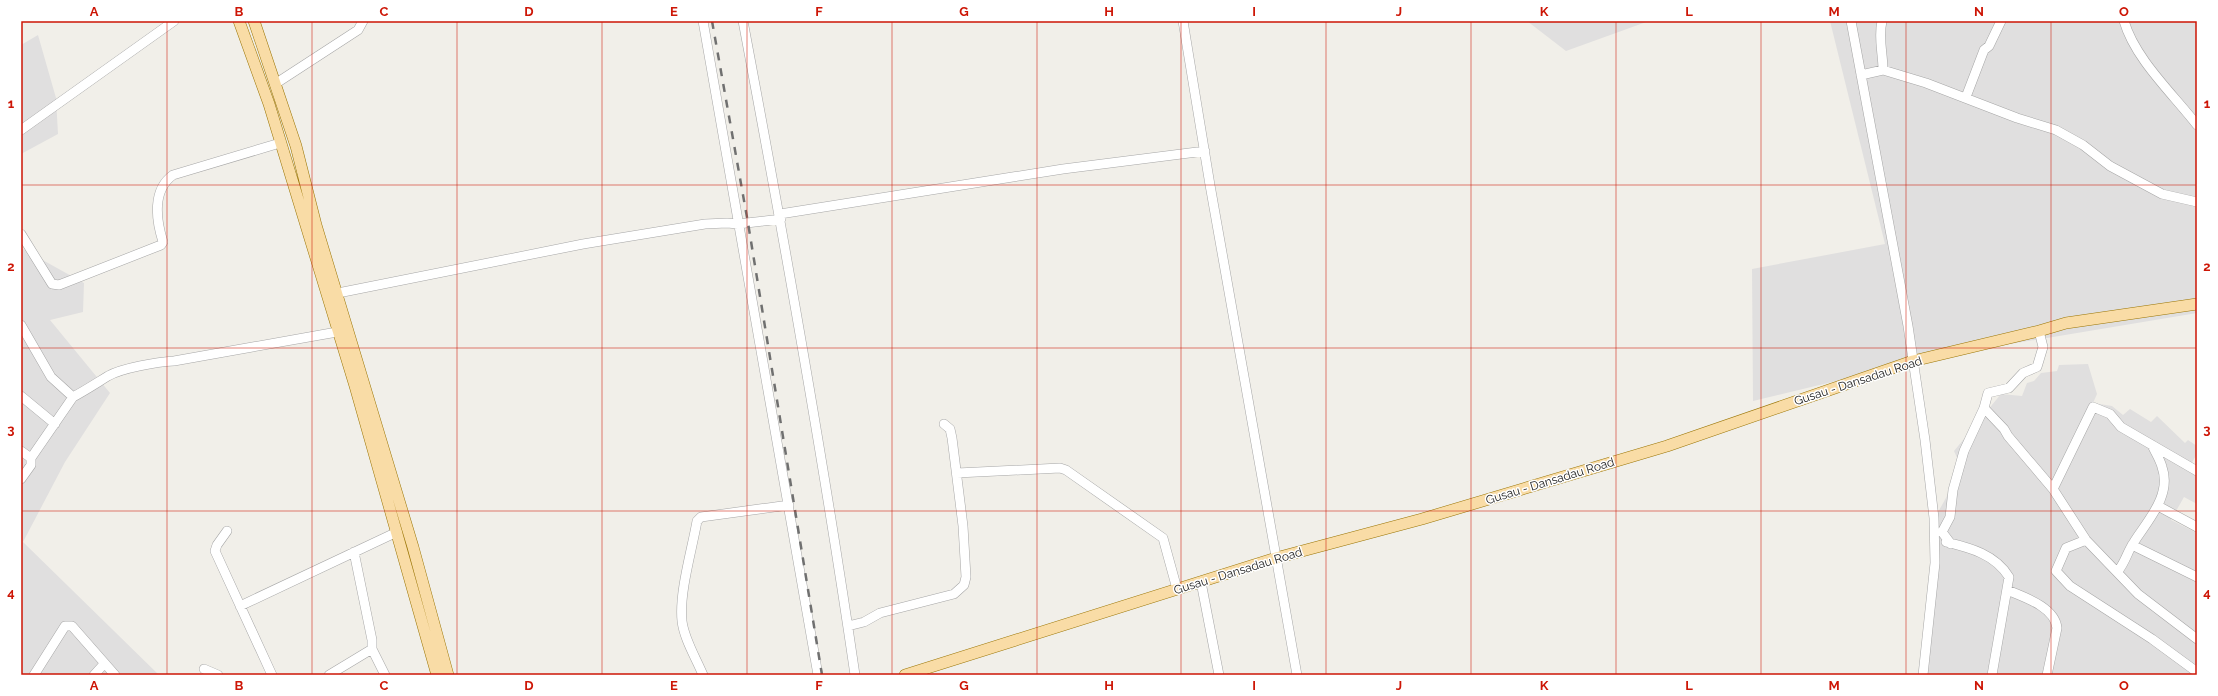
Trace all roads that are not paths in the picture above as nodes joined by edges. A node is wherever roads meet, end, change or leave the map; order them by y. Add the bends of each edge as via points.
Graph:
1 (174, 21) edge
2 (239, 21) edge
3 (254, 21) edge
4 (363, 21) edge
5 (703, 21) edge
6 (743, 21) edge
7 (1183, 21) edge
8 (1851, 21) edge
9 (1882, 21) edge
10 (2001, 21) edge
11 (2124, 21) edge
12 (1883, 70) junction
13 (1861, 75) junction
14 (275, 84) junction
15 (1966, 97) junction
16 (2197, 125) edge
17 (22, 126) edge
18 (280, 143) junction
19 (1205, 152) junction
20 (2197, 202) edge
21 (780, 216) junction
22 (738, 224) junction
23 (21, 234) edge
24 (338, 293) junction
25 (2197, 304) edge
26 (21, 325) edge
27 (2039, 331) junction
28 (337, 332) junction
29 (1913, 361) junction
30 (21, 396) edge
31 (73, 397) junction
32 (1984, 408) junction
33 (54, 424) junction
34 (944, 424) dead end
35 (2152, 444) junction
36 (21, 451) edge
37 (32, 458) junction
38 (2197, 471) edge
39 (957, 473) junction
40 (21, 479) edge
41 (2053, 489) junction
42 (789, 504) junction
43 (2158, 506) junction
44 (2197, 527) edge
45 (227, 531) dead end
46 (397, 532) junction
47 (1936, 540) junction
48 (2086, 540) junction
49 (1951, 544) junction
50 (2132, 545) junction
51 (354, 552) junction
52 (1276, 558) junction
53 (2118, 572) junction
54 (2197, 577) edge
55 (1201, 582) junction
56 (1177, 589) junction
57 (2007, 590) junction
58 (240, 606) junction
59 (848, 626) junction
60 (2197, 639) edge
61 (372, 649) junction
62 (104, 664) junction
63 (204, 669) dead end
64 (2197, 672) edge
65 (34, 675) edge
66 (94, 675) edge
67 (115, 675) edge
68 (218, 675) edge
69 (272, 675) edge
70 (330, 675) edge
71 (385, 675) edge
72 (437, 675) edge
73 (448, 675) edge
74 (703, 675) edge
75 (818, 675) edge
76 (855, 675) edge
77 (905, 675) edge
78 (1219, 675) edge
79 (1297, 675) edge
80 (1923, 675) edge
81 (1992, 675) edge
82 (2047, 675) edge

1 - 17 street
2 - 18 main road
3 - 14 main road
4 - 14 street via 358,30
5 - 22 street
6 - 21 street
7 - 19 street
8 - 13 street
9 - 12 street via 1880,46
10 - 15 street via 1989,46 1984,50
11 - 16 street via 2138,53
12 - 13 street
12 - 15 street
13 - 29 street
14 - 24 main road via 296,146 316,225
15 - 20 street via 2017,118 2056,130 2083,145 2110,166 2162,194
18 - 23 street via 172,175 161,186 158,196 161,245 59,285 52,284
18 - 28 main road
19 - 21 street via 1063,169
19 - 52 street
21 - 22 street
21 - 59 street
22 - 24 street via 705,224 583,244
22 - 42 street
24 - 73 main road
25 - 27 main road, Gusau - Dansadau Road via 2066,323
26 - 31 street via 51,377
27 - 29 main road, Gusau - Dansadau Road
27 - 32 street via 2042,347 2037,366 2023,373 2009,388 1988,393
28 - 31 street via 174,361 155,362 109,375 92,388
28 - 46 main road
29 - 47 street
29 - 52 main road, Gusau - Dansadau Road via 1667,446 1422,520
30 - 33 street
31 - 33 street
32 - 41 street
32 - 49 street via 1964,451 1953,490 1950,517 1942,532
33 - 37 street
34 - 39 street via 950,429
35 - 38 street
35 - 41 street via 2121,427 2110,414 2093,407
35 - 43 street via 2164,474 2164,491
36 - 37 street
37 - 40 street via 31,465
39 - 56 street via 1060,468 1066,470 1163,538
39 - 59 street via 966,577 960,591 880,613 864,622
41 - 48 street
42 - 74 street via 701,516 697,520 682,602 682,621
42 - 75 street
43 - 44 street
43 - 50 street
45 - 58 street via 215,551
46 - 51 street
46 - 72 main road
47 - 49 street
47 - 80 street
48 - 53 street
48 - 64 street via 2066,548 2056,571 2070,586 2152,639
49 - 57 street via 1974,549 2002,565 2009,577
50 - 53 street via 2126,562
50 - 54 street
51 - 58 street
51 - 61 street
52 - 55 main road, Gusau - Dansadau Road
52 - 79 street
53 - 60 street via 2138,594
55 - 56 main road, Gusau - Dansadau Road
55 - 78 street
56 - 77 main road, Gusau - Dansadau Road
57 - 81 street
57 - 82 street via 2027,598 2050,613 2057,623
58 - 69 street
59 - 76 street
61 - 70 street
61 - 71 street
62 - 65 street via 72,626 65,626
62 - 66 street
62 - 67 street
63 - 68 street

